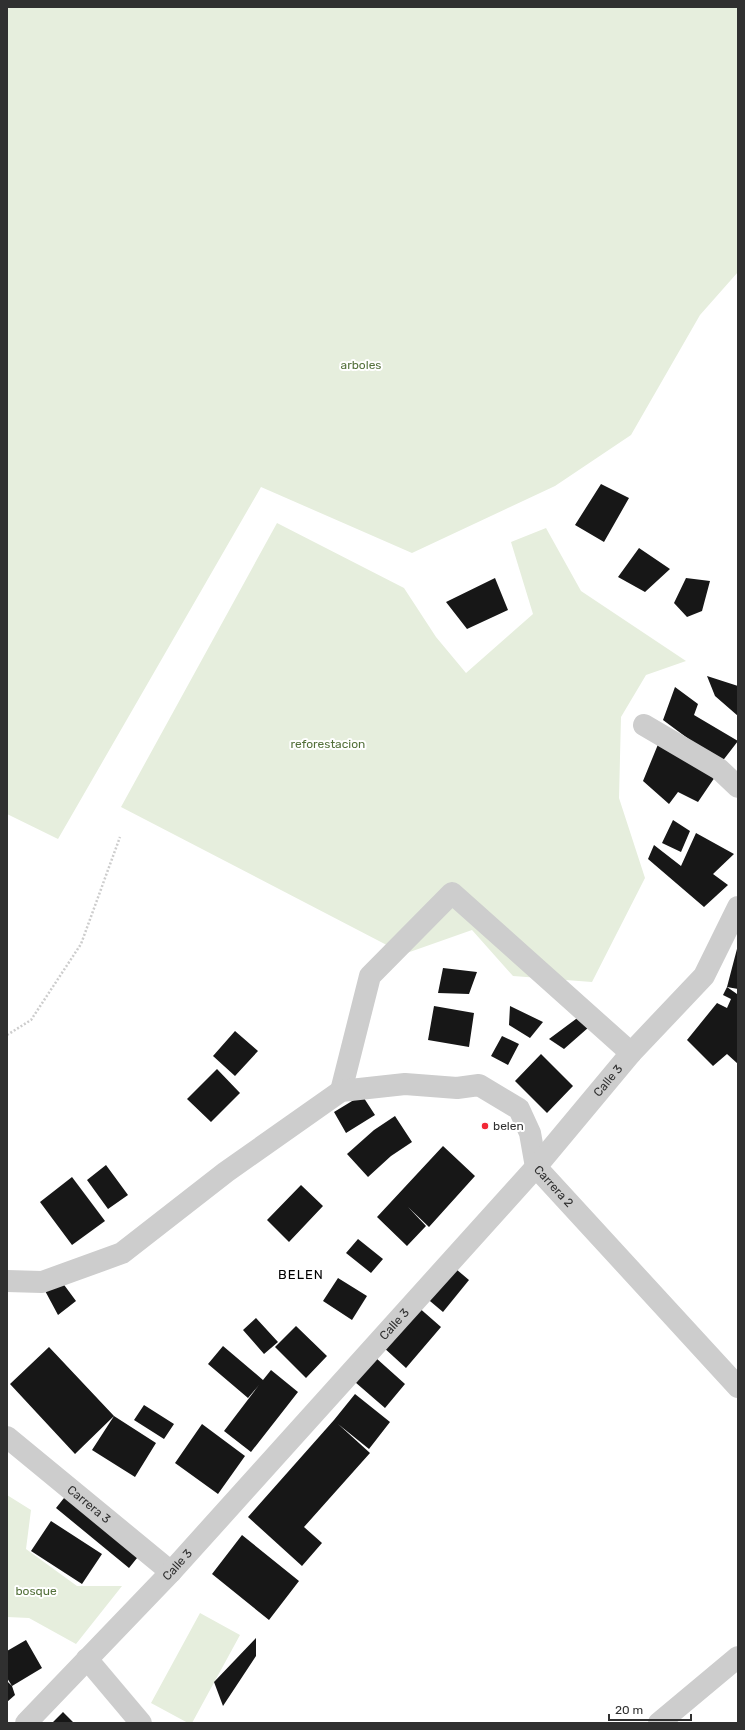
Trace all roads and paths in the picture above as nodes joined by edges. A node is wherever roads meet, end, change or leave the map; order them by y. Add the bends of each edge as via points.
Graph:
1 (644, 725) dead end
2 (738, 787) edge
3 (120, 837) dead end
4 (738, 907) edge
5 (7, 1035) edge
6 (631, 1052) junction
7 (341, 1091) junction
8 (536, 1167) junction
9 (7, 1281) edge
10 (737, 1382) edge
11 (7, 1437) edge
12 (171, 1572) junction
13 (738, 1657) edge
14 (87, 1659) junction
15 (26, 1723) edge
16 (141, 1723) edge
17 (659, 1723) edge

1 - 2 street via 718,769
3 - 5 path via 81,944 31,1020
4 - 6 street, Calle 3 via 704,976
6 - 7 street via 452,894 370,976
6 - 8 street, Calle 3
7 - 8 street, Carrera 2 via 406,1084 457,1088 479,1085 519,1109 530,1133
7 - 9 street via 226,1172 122,1253 42,1282
8 - 10 street, Carrera 2
8 - 12 street, Calle 3
11 - 12 street, Carrera 3
12 - 14 street, Calle 3
13 - 17 street
14 - 15 street, Calle 3
14 - 16 street

